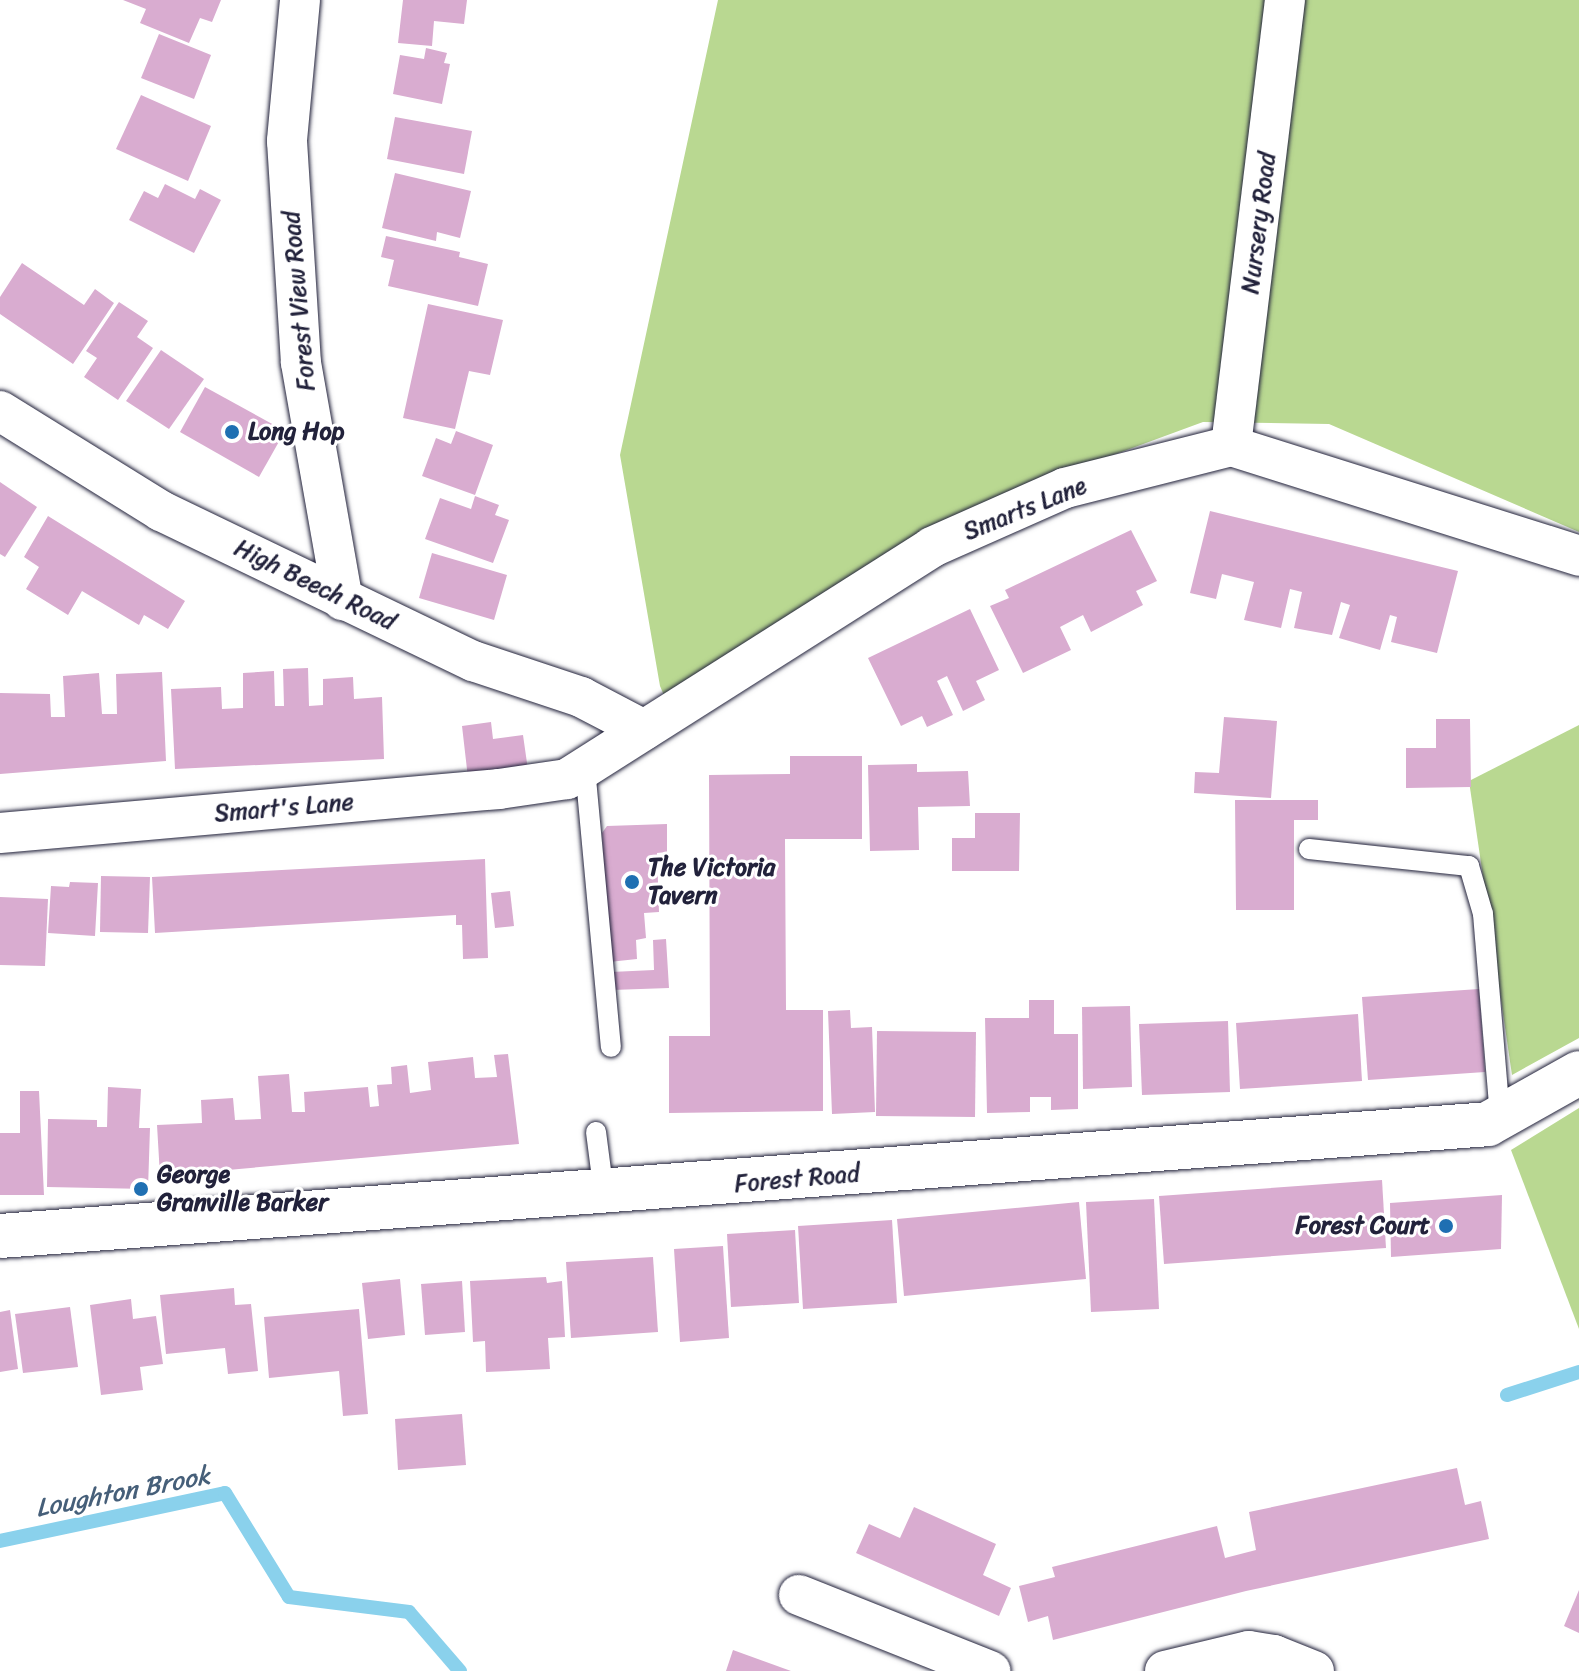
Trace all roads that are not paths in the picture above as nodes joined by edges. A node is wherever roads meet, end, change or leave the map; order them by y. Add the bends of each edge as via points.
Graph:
1 (300, 0) edge
2 (1285, 0) edge
3 (0, 411) edge
4 (1231, 446) junction
5 (1579, 556) edge
6 (343, 600) junction
7 (644, 730) junction
8 (576, 773) junction
9 (0, 833) edge
10 (1309, 849) dead end
11 (611, 1047) dead end
12 (1579, 1073) edge
13 (1501, 1120) junction
14 (596, 1132) dead end
15 (604, 1194) junction
16 (0, 1236) edge
17 (799, 1595) dead end
18 (990, 1671) edge
19 (1165, 1671) edge
20 (1314, 1671) edge

1 - 6 street, Forest View Road via 287,141 301,363
2 - 4 street, Nursery Road
3 - 6 street, High Beech Road via 161,511
4 - 5 street
4 - 7 street, Smarts Lane via 1065,488 932,547
6 - 7 street, High Beech Road via 473,661 581,697
7 - 8 street, Smarts Lane
8 - 9 street, Smart's Lane via 499,789
8 - 11 lane
10 - 13 lane via 1469,866 1483,914
12 - 13 street, Forest Road
13 - 15 street, Forest Road
14 - 15 lane
15 - 16 street, Forest Road
17 - 18 street
19 - 20 street via 1249,1651

